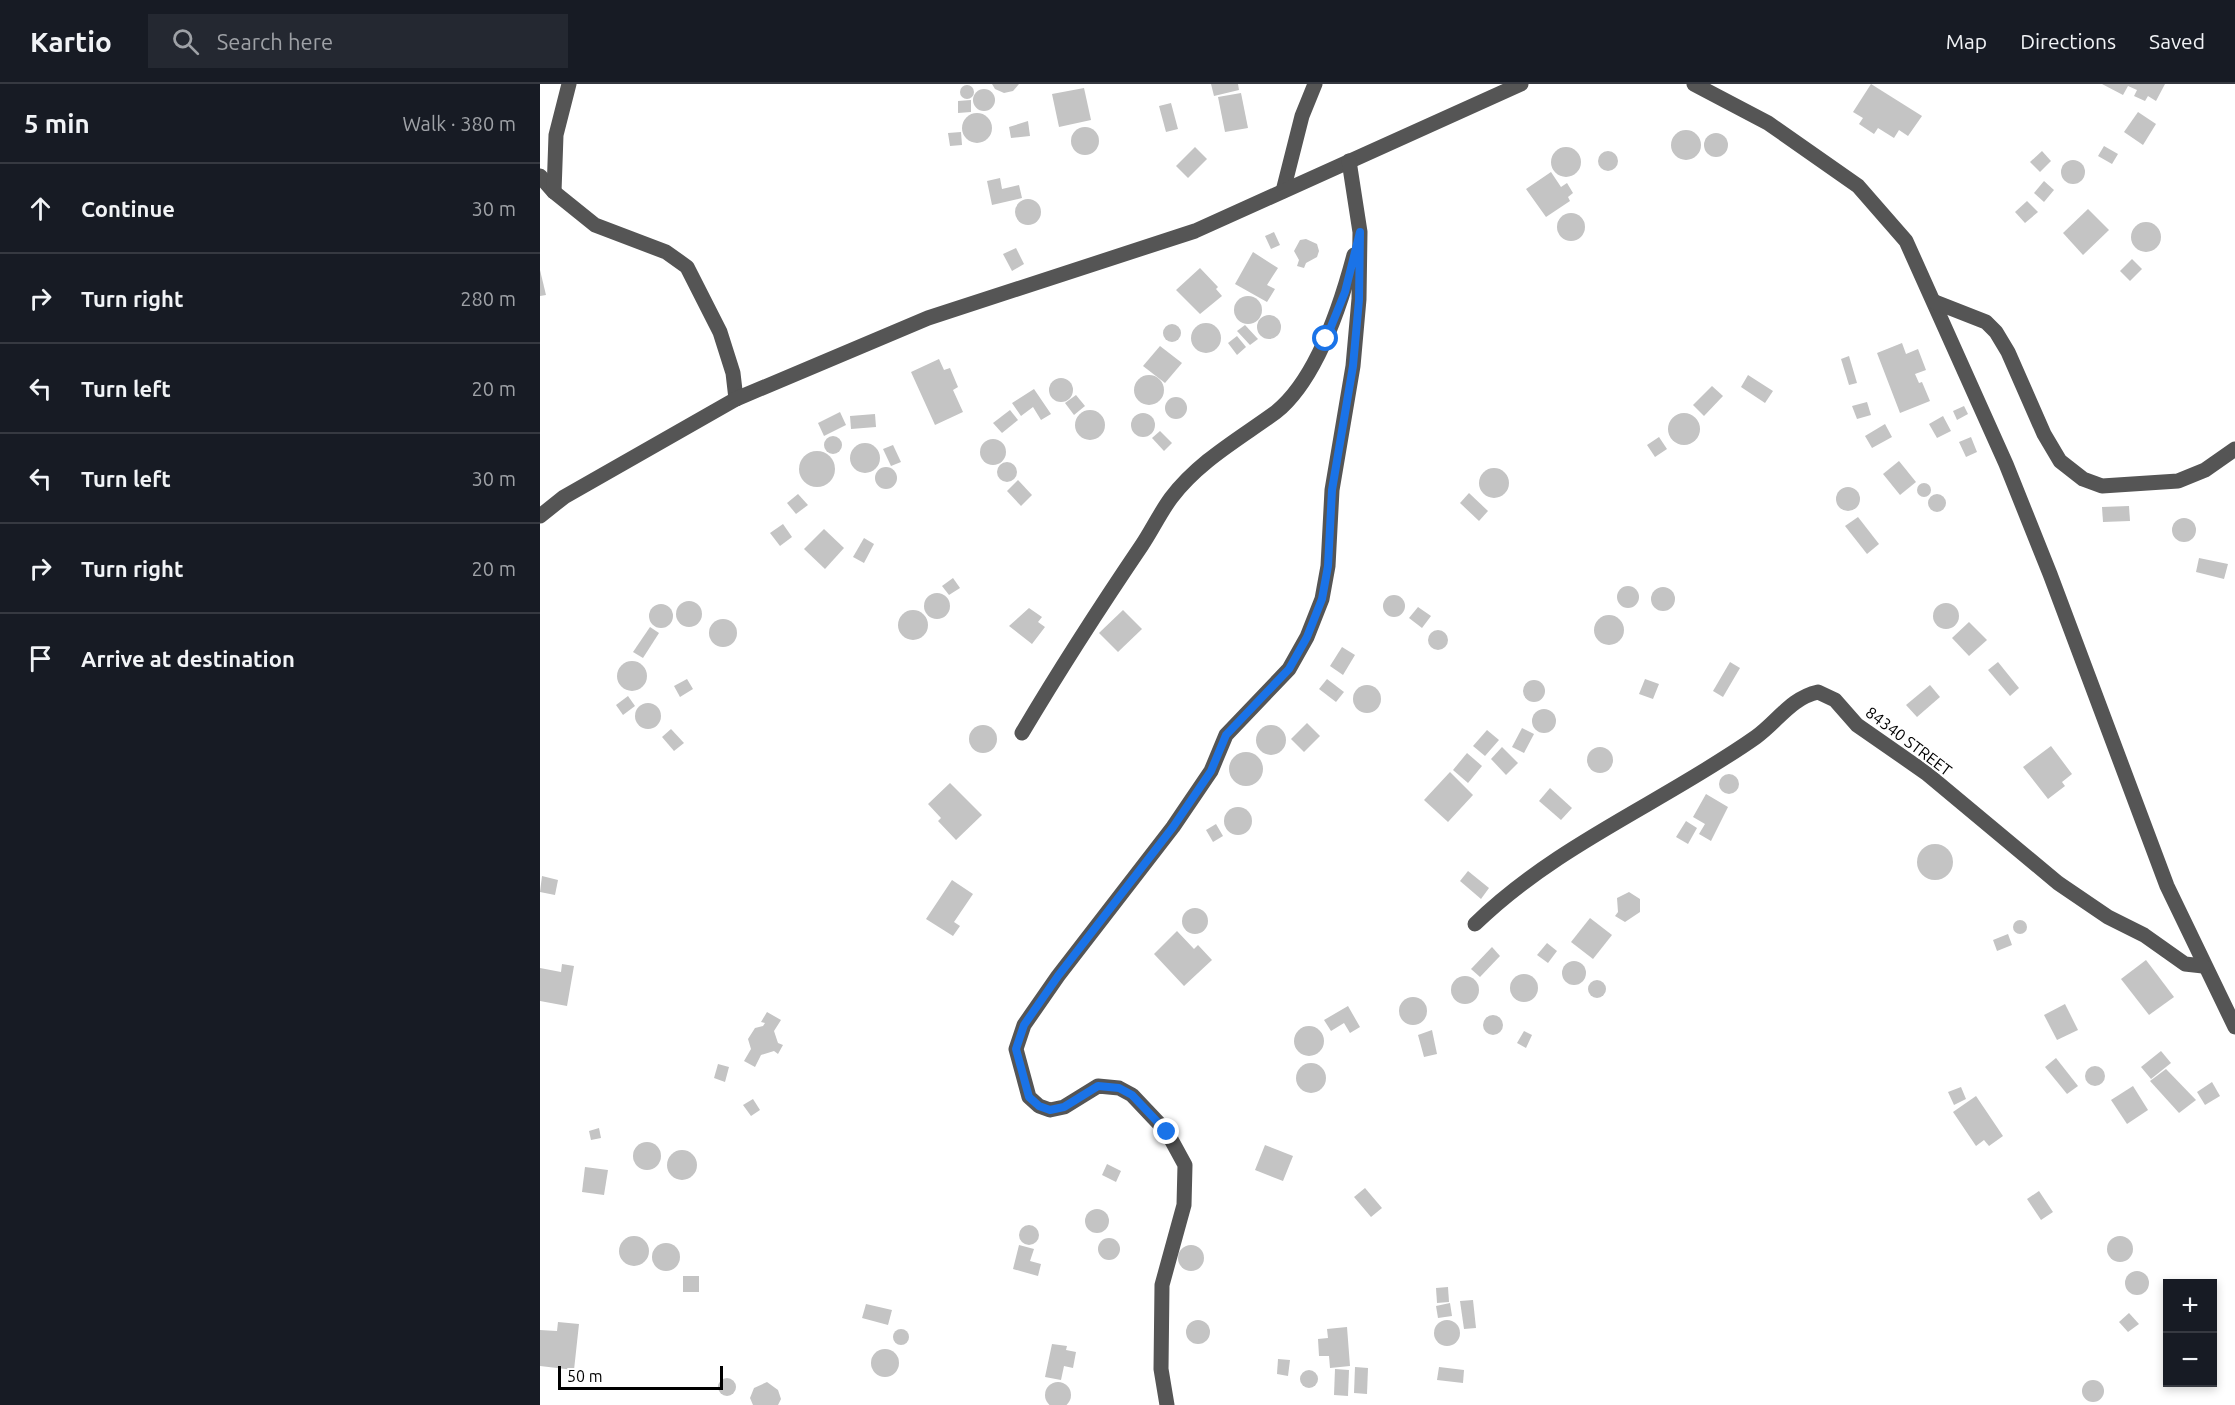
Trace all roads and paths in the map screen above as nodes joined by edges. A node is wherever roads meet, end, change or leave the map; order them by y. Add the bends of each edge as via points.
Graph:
1 (568, 84) edge
2 (1315, 84) edge
3 (1521, 84) edge
4 (1694, 84) edge
5 (1349, 161) junction
6 (540, 176) edge
7 (1283, 191) junction
8 (554, 192) junction
9 (1360, 232) junction
10 (1935, 302) junction
11 (736, 399) junction
12 (2235, 449) edge
13 (540, 516) edge
14 (1022, 733) dead end
15 (1475, 924) dead end
16 (2204, 966) junction
17 (2235, 1027) edge
18 (1167, 1405) edge

1 - 8 street via 556,135
2 - 7 street via 1302,116
3 - 5 street
4 - 10 street via 1768,123 1858,186 1905,241
5 - 7 street
5 - 9 street
6 - 8 street
7 - 11 street via 1195,231 928,318
8 - 11 street via 595,225 666,252 687,267 720,332 733,373
9 - 14 street via 1345,292 1308,373 1278,410 1211,458 1170,499
9 - 18 street via 1353,366 1332,490 1328,566 1322,599 1307,637 1289,669 1226,735 1204,781 1058,976 1024,1025 1016,1049 1029,1097 1039,1106 1050,1110 1064,1107 1098,1086 1119,1088 1132,1095 1167,1132 1185,1164 1184,1205 1162,1285 1161,1369
10 - 12 street via 1986,322 1996,332 2049,443 2060,461 2083,479 2102,486 2178,481 2205,470
10 - 16 street via 2010,475 2167,886
11 - 13 street via 564,497
15 - 16 street, 84340 STREET via 1528,876 1758,735 1795,701 1818,692 1835,700 1857,725 1926,773 2058,883 2185,964
16 - 17 street

